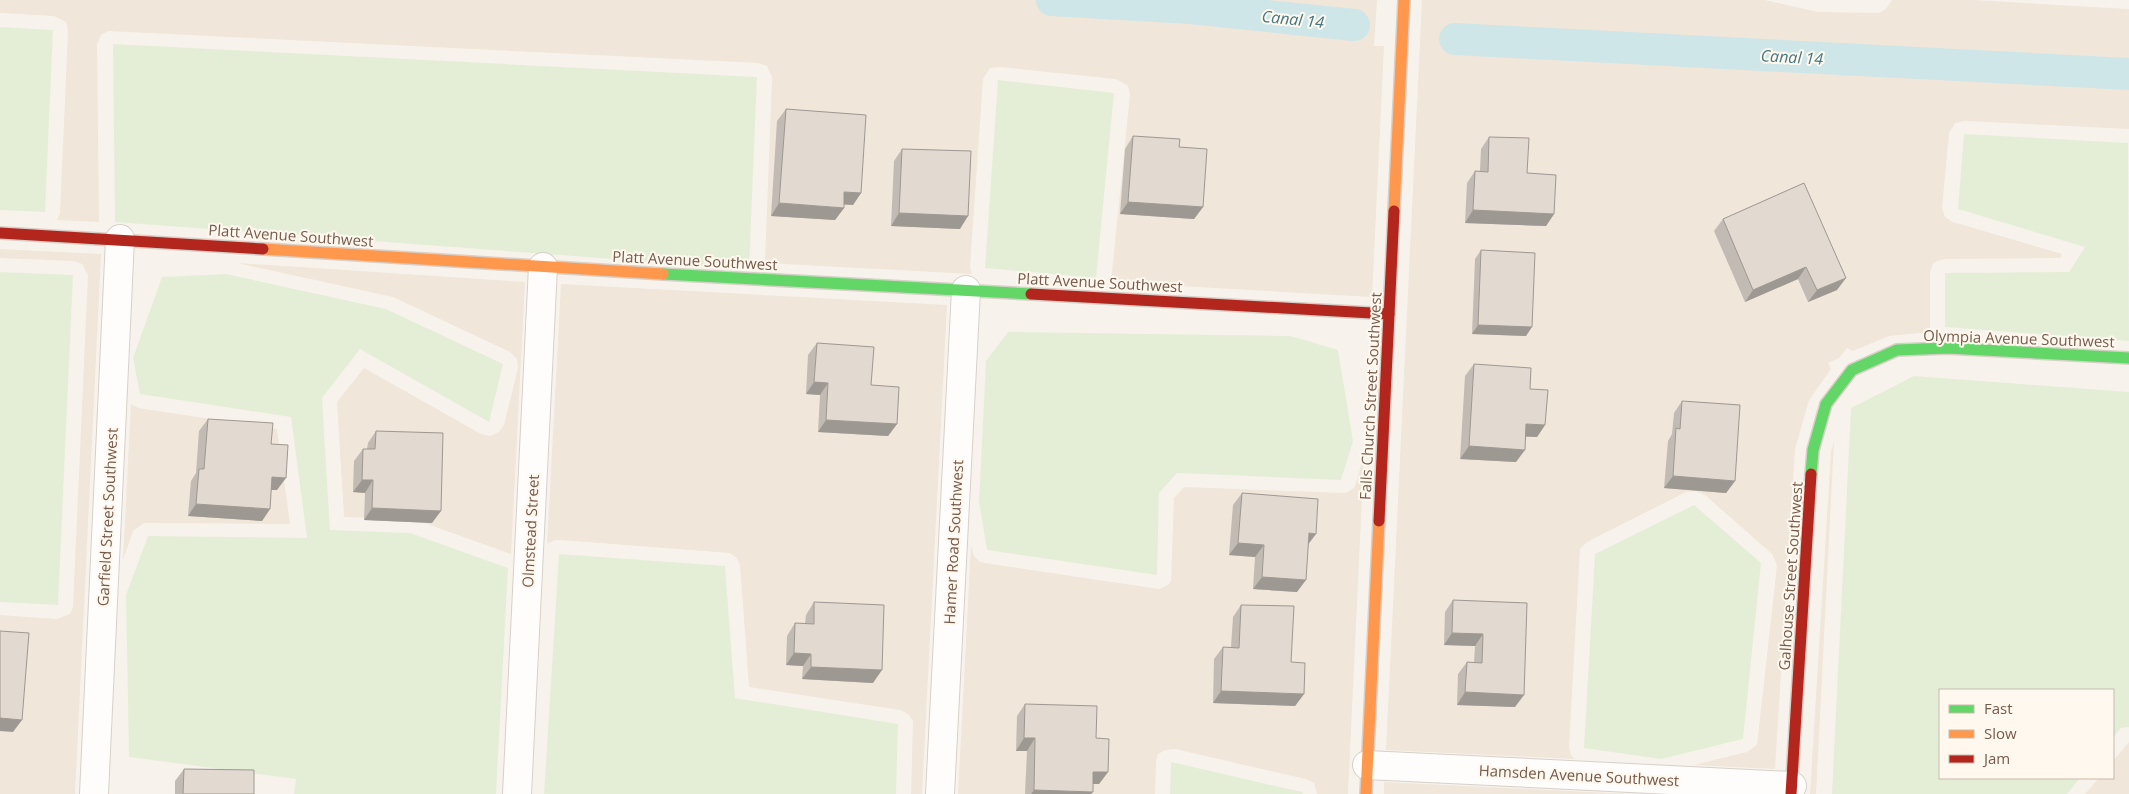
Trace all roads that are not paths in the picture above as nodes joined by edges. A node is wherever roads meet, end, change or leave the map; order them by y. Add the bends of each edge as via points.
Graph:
1 (1404, 0) edge
2 (0, 233) edge
3 (120, 239) junction
4 (543, 267) junction
5 (966, 290) junction
6 (1389, 314) junction
7 (2129, 358) edge
8 (1852, 370) joint
9 (1367, 765) junction
10 (1792, 790) edge
11 (94, 794) edge
12 (517, 794) edge
13 (940, 794) edge
14 (1366, 794) edge

1 - 6 street, Falls Church Street Southwest
2 - 3 street, Platt Avenue Southwest
3 - 4 street, Platt Avenue Southwest
3 - 11 street, Garfield Street Southwest
4 - 5 street, Platt Avenue Southwest
4 - 12 street, Olmstead Street
5 - 6 street, Platt Avenue Southwest
5 - 13 street, Hamer Road Southwest
6 - 9 street, Falls Church Street Southwest
7 - 8 street, Olympia Avenue Southwest via 1948,348 1897,350
8 - 10 street, Galhouse Street Southwest via 1826,404 1813,450
9 - 10 street, Hamsden Avenue Southwest
9 - 14 street, Falls Church Street Southwest

